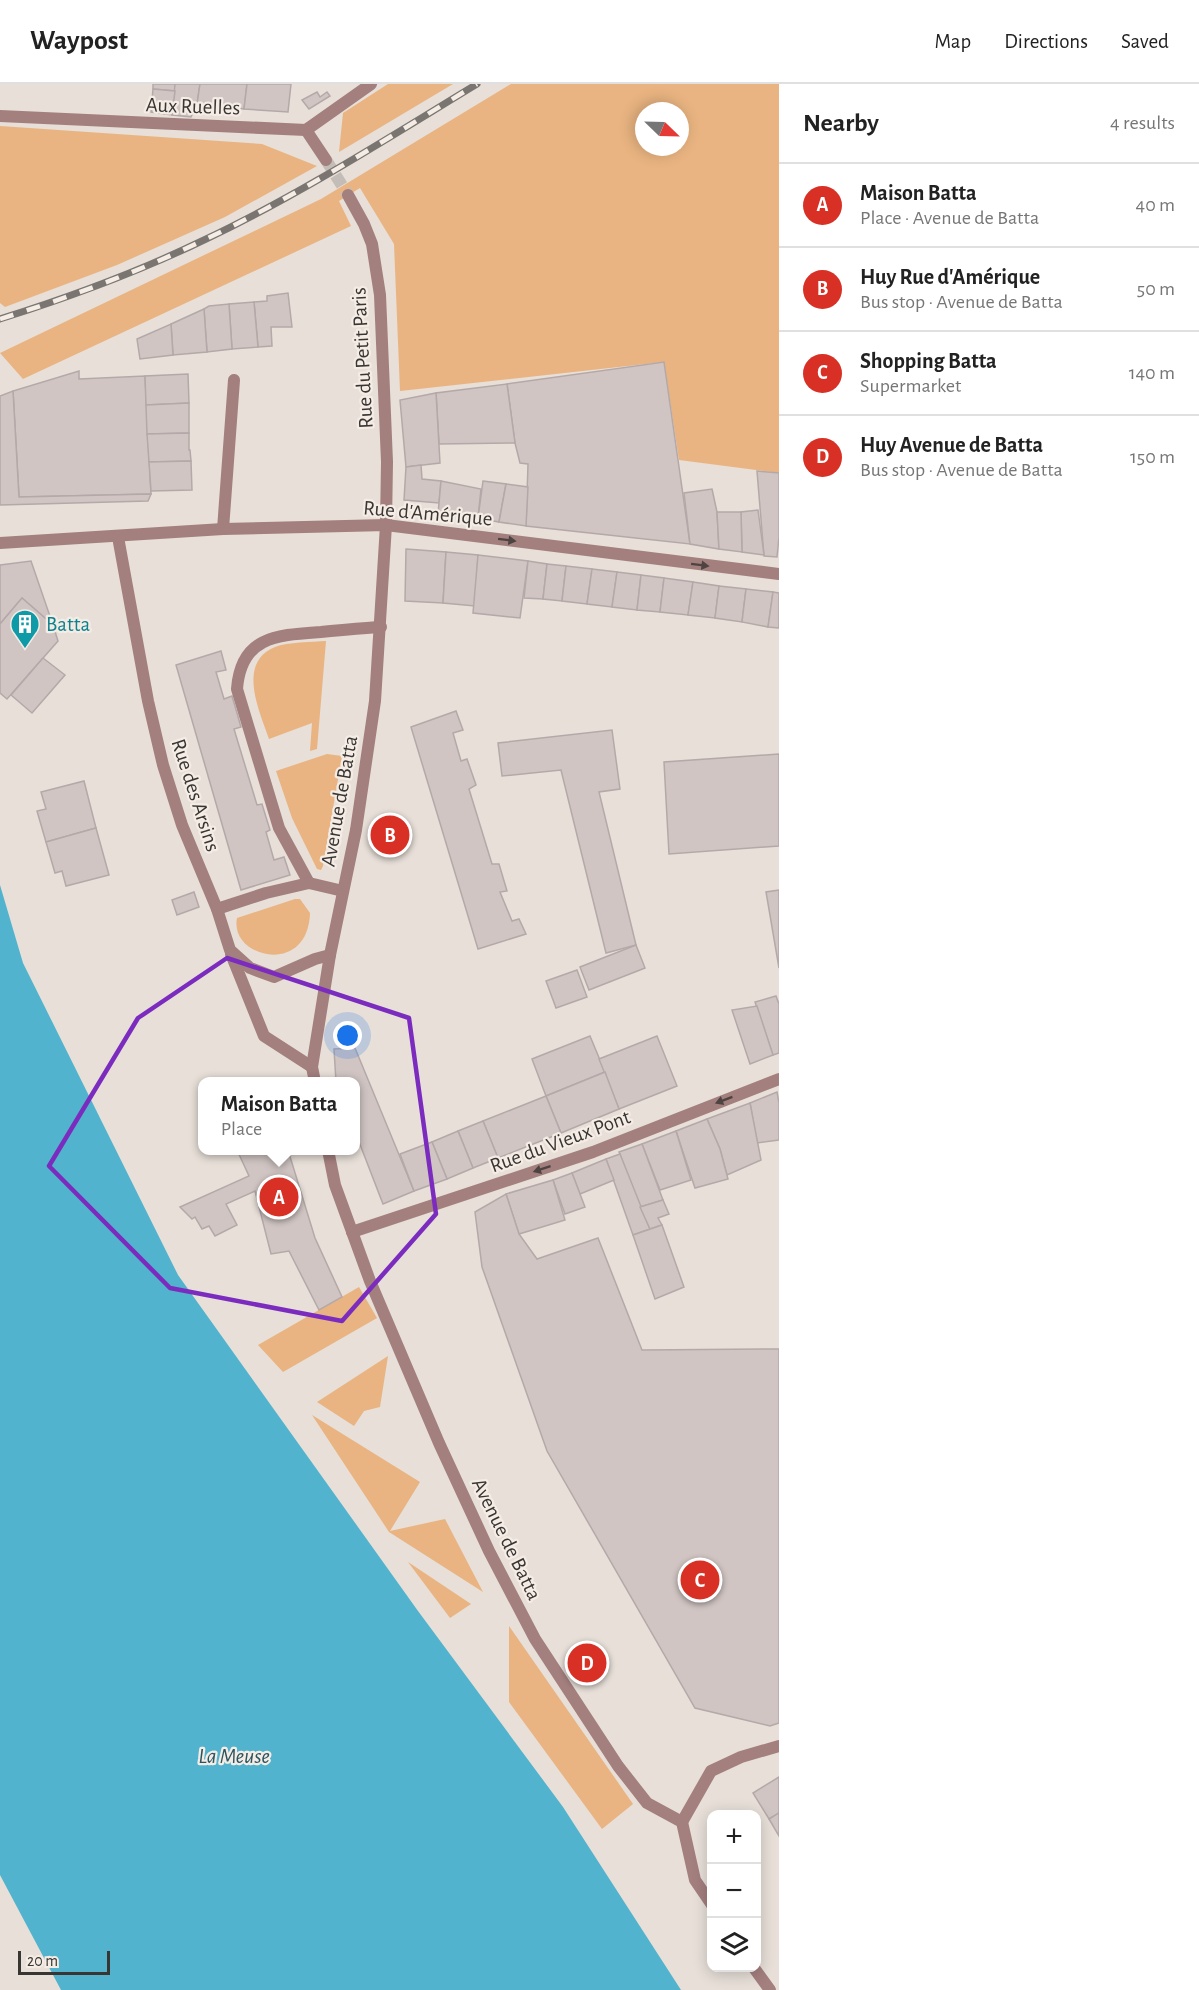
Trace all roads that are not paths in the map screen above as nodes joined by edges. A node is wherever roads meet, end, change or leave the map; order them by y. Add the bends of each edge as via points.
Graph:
1 (371, 84) edge
2 (0, 116) edge
3 (306, 130) junction
4 (326, 160) tunnel mouth
5 (348, 195) tunnel mouth
6 (234, 380) dead end
7 (386, 525) junction
8 (223, 529) junction
9 (118, 537) junction
10 (0, 543) edge
11 (779, 574) edge
12 (381, 627) junction
13 (309, 883) junction
14 (343, 891) junction
15 (217, 909) junction
16 (230, 950) junction
17 (330, 955) junction
18 (312, 1067) junction
19 (314, 1077) edge
20 (779, 1079) edge
21 (329, 1155) edge
22 (352, 1233) junction
23 (779, 1746) edge
24 (682, 1822) junction
25 (707, 1899) edge
26 (757, 1972) edge
27 (770, 1990) edge

1 - 3 street
2 - 3 street, Aux Ruelles
3 - 4 street
5 - 7 street, Rue du Petit Paris via 372,244 380,295
6 - 8 street
7 - 8 street, Rue d'Amérique
7 -> 11 street, Rue d'Amérique
7 - 12 street, Avenue de Batta
8 - 9 street, Rue d'Amérique
9 - 10 street, Rue d'Amérique
9 - 15 street, Rue des Arsins via 163,765 182,825
12 - 13 street via 268,638 245,658 238,677 237,689 279,828
12 - 14 street, Avenue de Batta via 375,701
13 - 14 street
13 - 15 street
14 - 17 street, Avenue de Batta
15 - 16 street, Rue des Arsins
16 - 17 street via 250,968 274,977
16 - 18 street, Rue des Arsins via 264,1036
17 - 18 street, Avenue de Batta
18 - 19 street, Avenue de Batta
20 -> 22 street, Rue du Vieux Pont via 593,1152
21 - 22 street, Avenue de Batta
22 - 24 street, Avenue de Batta via 440,1443 489,1551 535,1639 618,1766 647,1803
23 - 24 street via 711,1771
24 - 25 street via 695,1880
26 - 27 street

